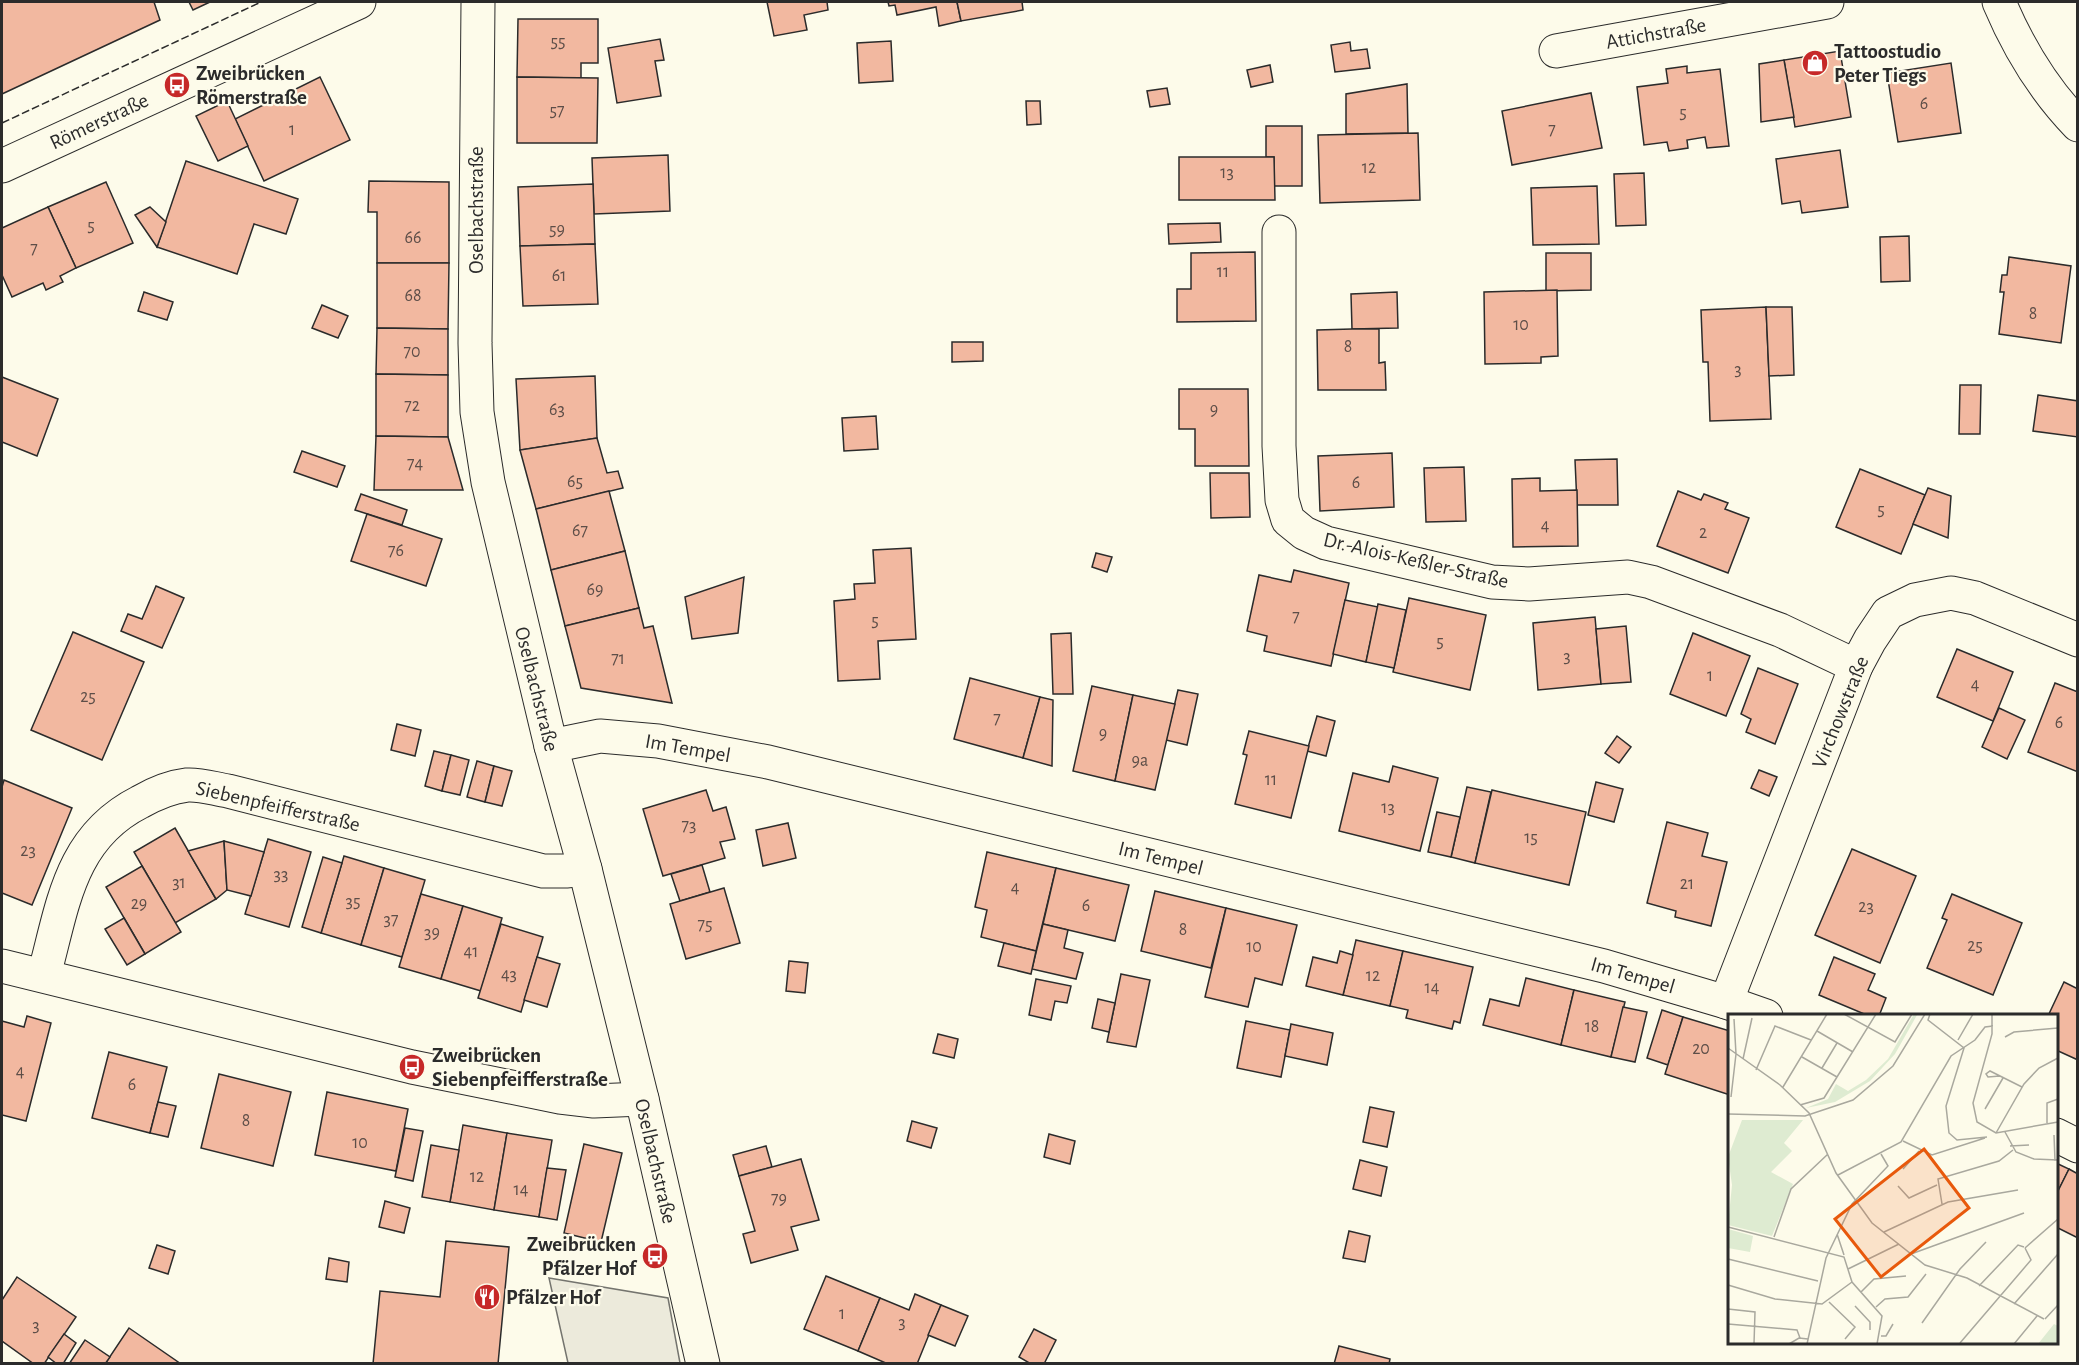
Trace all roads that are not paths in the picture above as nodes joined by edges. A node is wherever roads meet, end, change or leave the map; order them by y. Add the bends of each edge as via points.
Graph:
1 (359, 2) edge
2 (478, 2) edge
3 (1827, 2) edge
4 (1999, 2) edge
5 (1557, 51) dead end
6 (2078, 125) edge
7 (2, 166) edge
8 (1279, 232) dead end
9 (2078, 640) edge
10 (1856, 666) junction
11 (551, 746) junction
12 (585, 869) junction
13 (2, 966) edge
14 (44, 975) junction
15 (1726, 1002) junction
16 (1760, 1014) edge
17 (642, 1099) junction
18 (2058, 1136) edge
19 (2078, 1146) edge
20 (703, 1364) edge

1 - 7 street, Römerstraße
2 - 11 street, Oselbachstraße via 477,412 488,482
3 - 5 street, Attichstraße
4 - 6 street via 2035,72
8 - 10 street, Dr.-Alois-Keßler-Straße via 1282,500 1288,520 1304,533 1326,543 1492,582 1529,584 1628,577 1651,582 1780,630
9 - 10 street, Virchowstraße via 1951,592 1915,600 1888,613
10 - 15 street, Virchowstraße
11 - 12 street, Oselbachstraße
11 - 15 street, Im Tempel via 600,736 658,741 768,762 1604,966
12 - 14 street, Siebenpfeifferstraße via 543,871 188,784 158,792 128,808 95,835 79,858 67,890
12 - 17 street, Oselbachstraße
13 - 14 street
14 - 17 street via 446,1074 560,1097 594,1101
15 - 16 street, Im Tempel
17 - 20 street, Oselbachstraße
18 - 19 street

